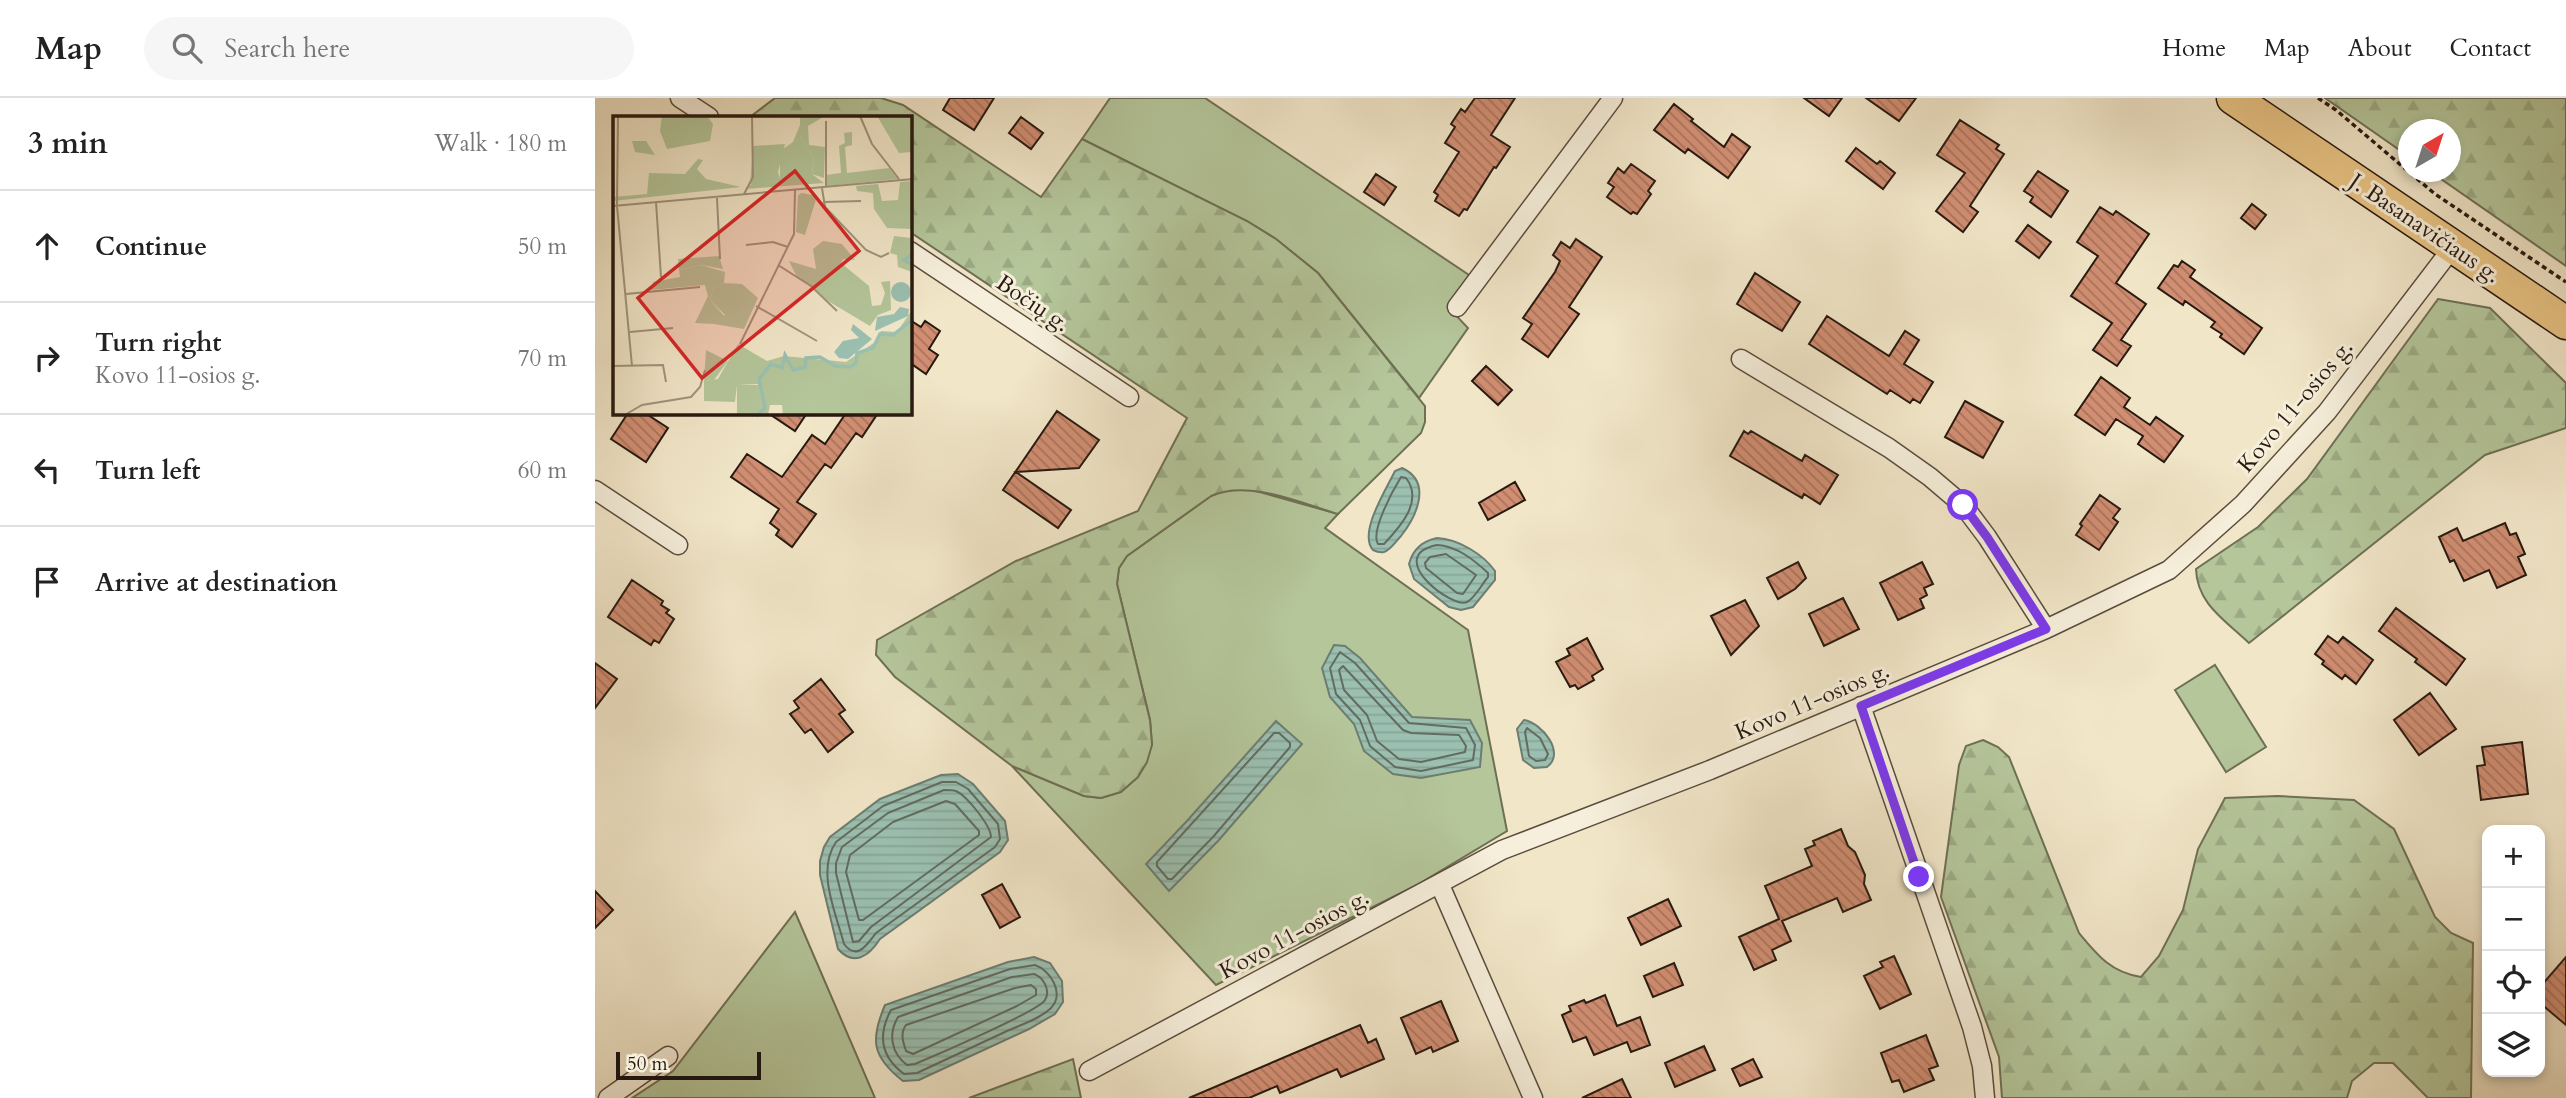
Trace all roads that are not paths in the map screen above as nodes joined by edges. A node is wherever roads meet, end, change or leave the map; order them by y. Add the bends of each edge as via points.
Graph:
1 (680, 98) edge
2 (1613, 98) edge
3 (2233, 98) edge
4 (707, 116) edge
5 (2453, 247) junction
6 (912, 252) edge
7 (1457, 307) dead end
8 (2566, 323) edge
9 (1741, 359) dead end
10 (1129, 397) dead end
11 (595, 490) edge
12 (678, 545) dead end
13 (2046, 629) junction
14 (1861, 706) junction
15 (1440, 885) junction
16 (668, 1056) dead end
17 (1089, 1071) dead end
18 (608, 1098) edge
19 (1533, 1098) edge
20 (1985, 1098) edge

1 - 4 street
2 - 7 street
3 - 5 highway, J. Basanavičiaus g.
5 - 8 highway, J. Basanavičiaus g.
5 - 13 street, Kovo 11-osios g. via 2327,412 2243,504 2169,570
6 - 10 street, Bočių g.
9 - 13 street via 1889,448 1963,505
11 - 12 street
13 - 14 street, Kovo 11-osios g.
14 - 15 street, Kovo 11-osios g. via 1502,850
14 - 20 street via 1972,1027
15 - 17 street, Kovo 11-osios g.
15 - 19 street
16 - 18 street

